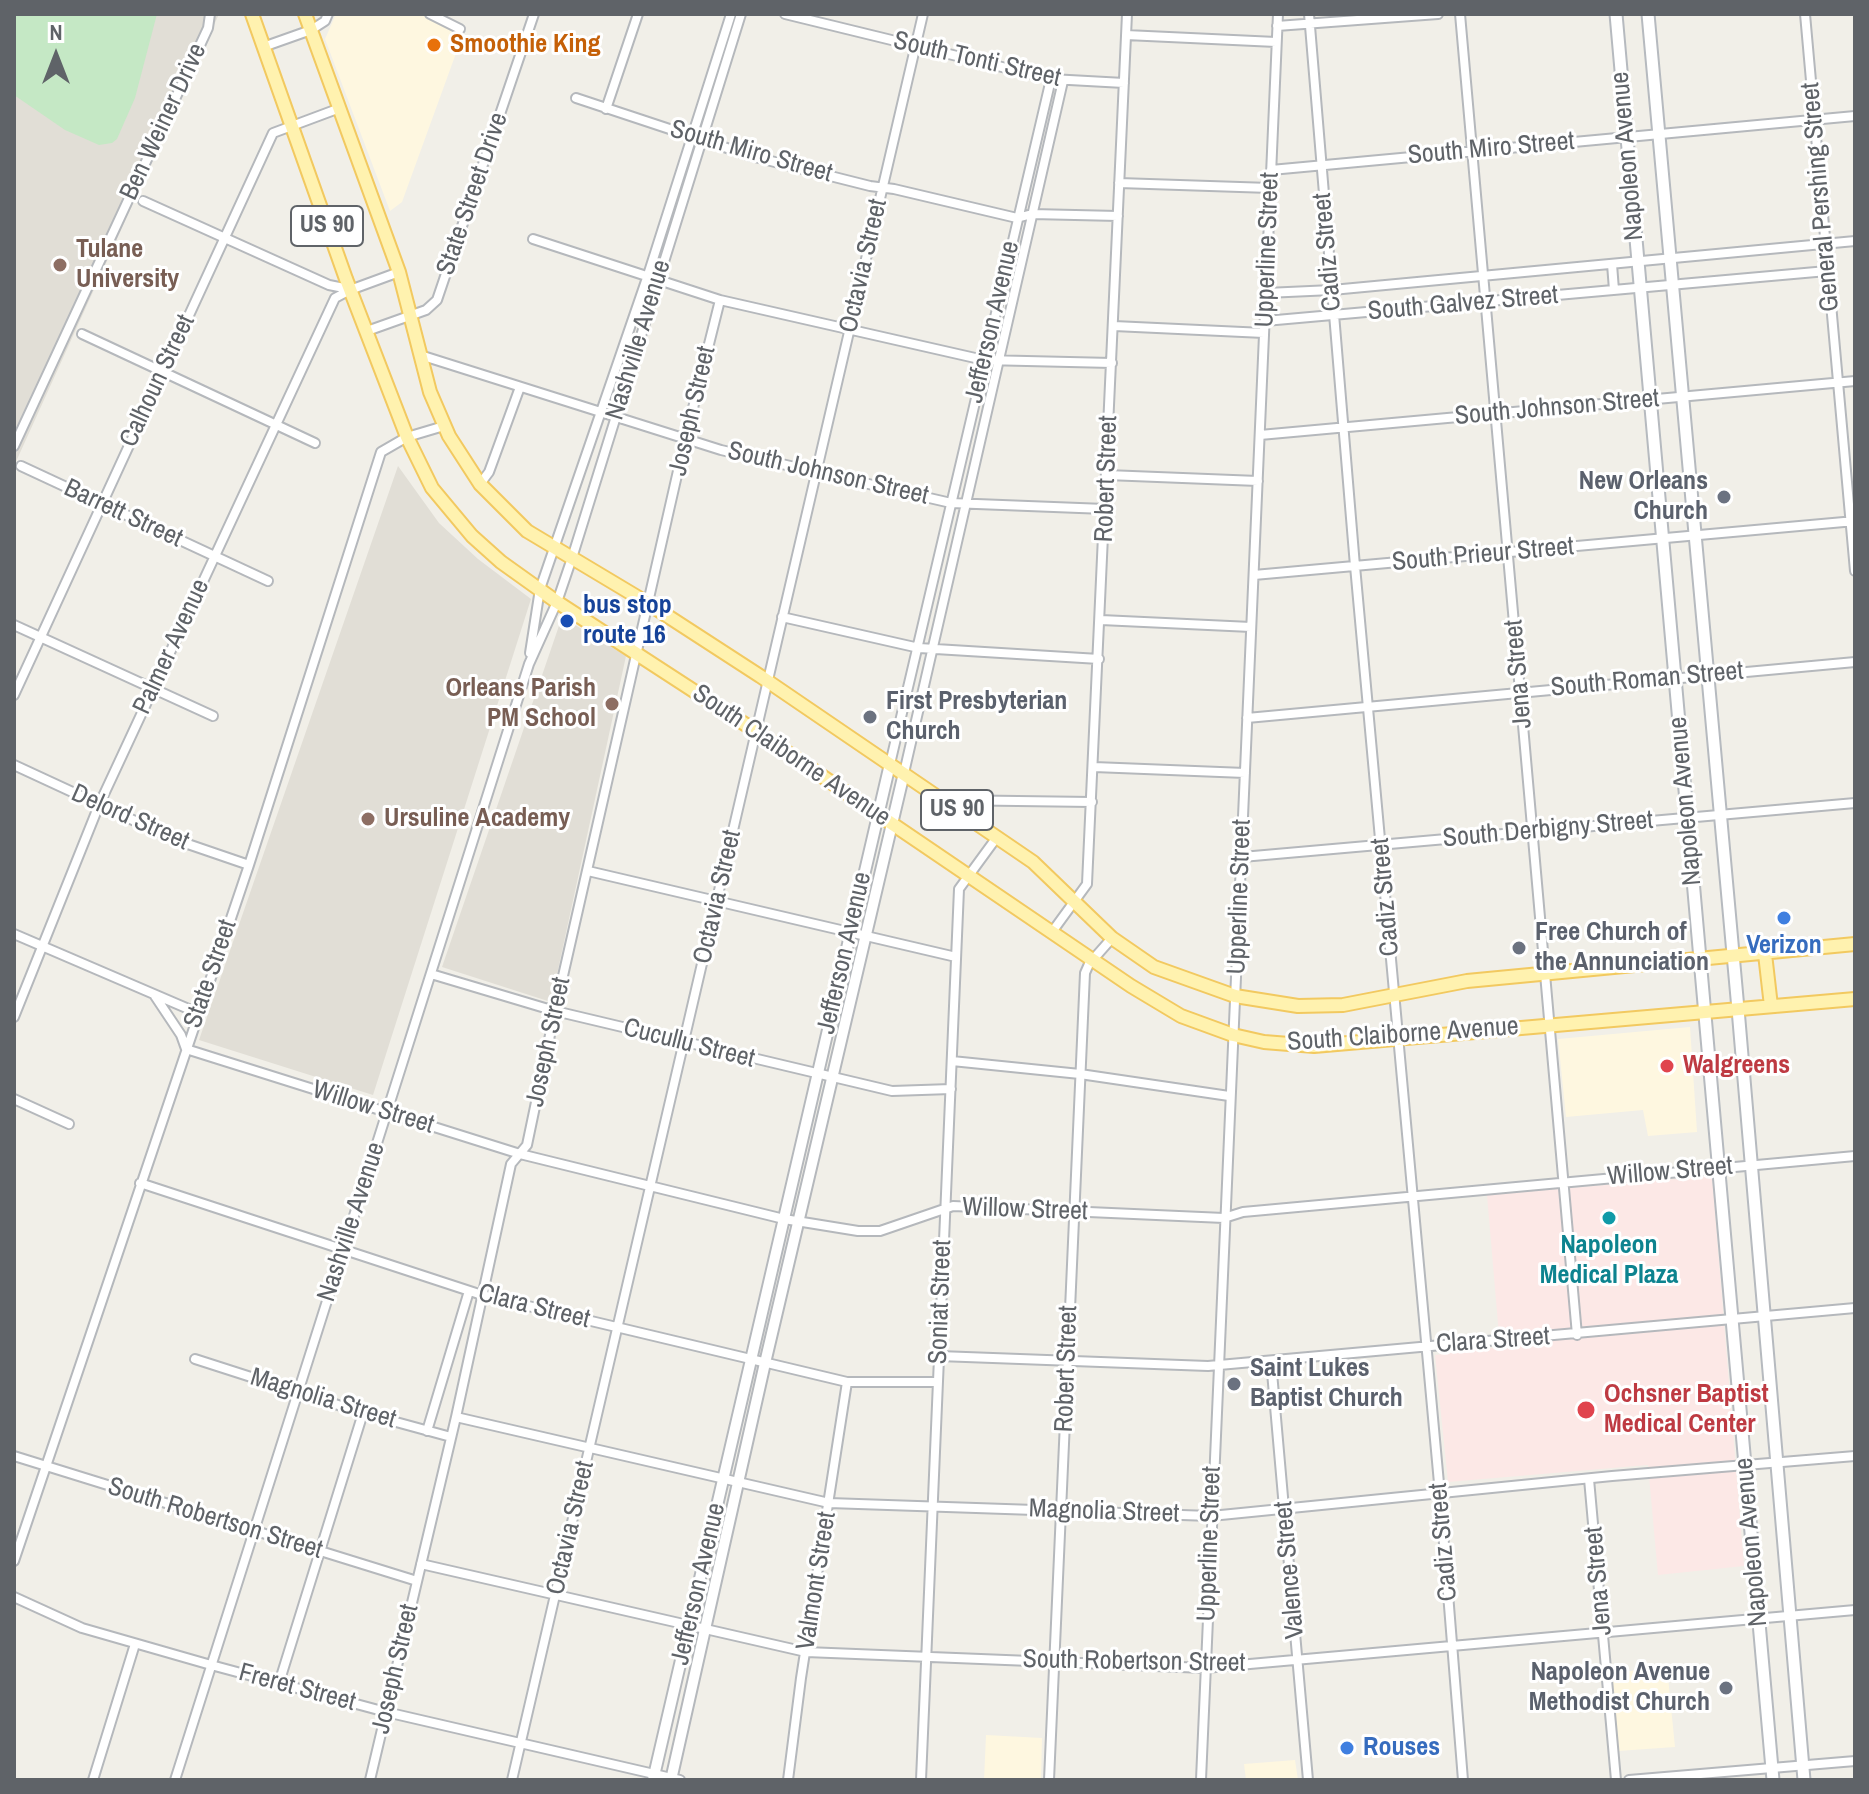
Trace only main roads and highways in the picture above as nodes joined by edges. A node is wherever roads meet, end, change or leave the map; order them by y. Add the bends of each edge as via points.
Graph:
1 (252, 14) edge
2 (305, 14) edge
3 (1616, 14) edge
4 (1648, 14) edge
5 (1855, 944) edge
6 (1765, 954) junction
7 (1733, 957) junction
8 (1701, 960) junction
9 (1855, 999) edge
10 (1771, 1006) junction
11 (1738, 1009) junction
12 (1705, 1012) junction
13 (1773, 1774) edge
14 (1804, 1780) edge

1 - 12 main road, South Claiborne Avenue / US 90 via 350,290 420,467 449,510 501,562 557,602 1092,959 1181,1016 1233,1035 1306,1046
2 - 8 main road, South Claiborne Avenue / US 90 via 399,272 430,392 480,484 527,531 767,681 1033,862 1112,938 1154,967 1235,996 1298,1006 1343,1005 1467,981
3 - 8 main road, Napoleon Avenue
4 - 7 main road, Napoleon Avenue
5 - 6 main road, South Claiborne Avenue / US 90
6 - 7 main road, South Claiborne Avenue / US 90
6 - 10 main road
7 - 8 main road, South Claiborne Avenue / US 90
7 - 11 main road, Napoleon Avenue
8 - 12 main road, Napoleon Avenue
9 - 10 main road, South Claiborne Avenue / US 90
10 - 11 main road, South Claiborne Avenue / US 90
11 - 12 main road, South Claiborne Avenue / US 90
11 - 14 main road, Napoleon Avenue
12 - 13 main road, Napoleon Avenue

